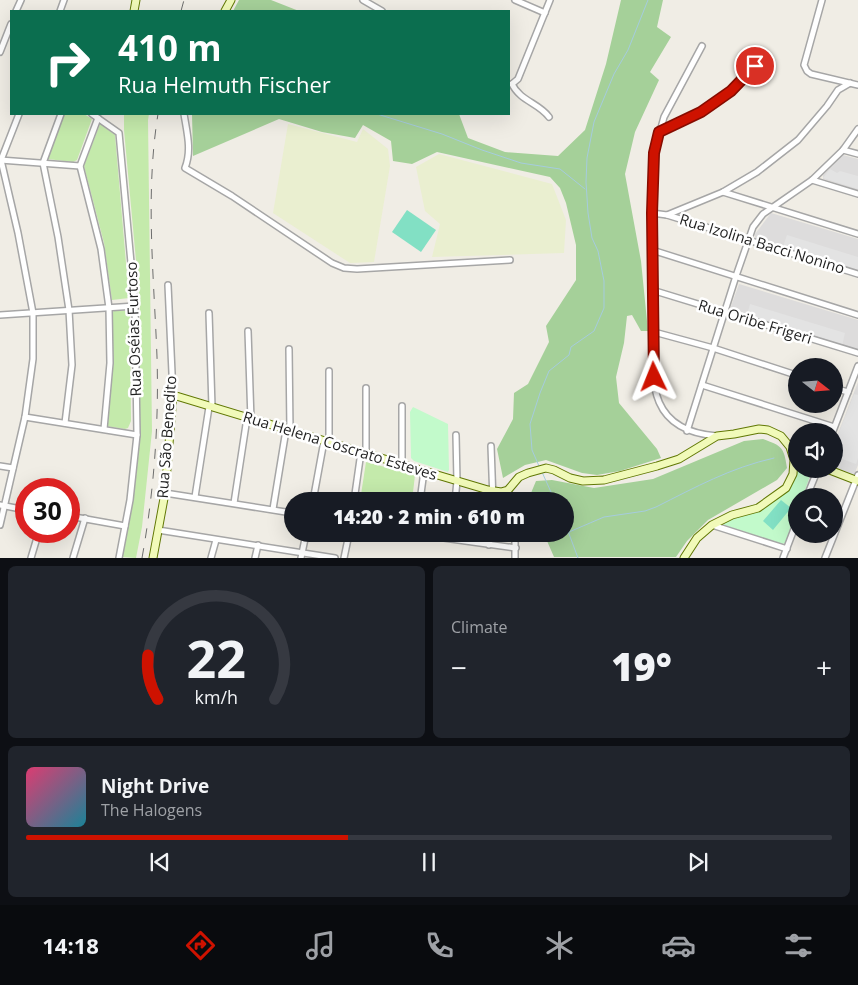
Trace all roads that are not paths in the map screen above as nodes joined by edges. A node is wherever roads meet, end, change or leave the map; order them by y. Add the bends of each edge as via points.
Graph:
1 (363, 0) edge
2 (515, 0) edge
3 (550, 0) edge
4 (822, 0) edge
5 (380, 10) edge
6 (545, 13) junction
7 (10, 27) edge
8 (702, 46) dead end
9 (0, 52) edge
10 (755, 66) dead end
11 (850, 83) junction
12 (510, 85) edge
13 (858, 85) edge
14 (19, 115) edge
15 (61, 115) edge
16 (94, 115) edge
17 (184, 115) edge
18 (549, 117) dead end
19 (98, 118) junction
20 (858, 128) edge
21 (659, 132) junction
22 (842, 150) junction
23 (858, 154) edge
24 (0, 160) edge
25 (43, 163) junction
26 (80, 166) junction
27 (812, 180) junction
28 (723, 192) junction
29 (858, 194) edge
30 (772, 208) junction
31 (652, 213) junction
32 (667, 214) junction
33 (858, 234) edge
34 (748, 240) junction
35 (652, 250) junction
36 (510, 260) dead end
37 (858, 274) edge
38 (736, 276) junction
39 (168, 286) dead end
40 (652, 290) junction
41 (136, 306) junction
42 (109, 308) junction
43 (69, 310) junction
44 (725, 312) junction
45 (33, 313) junction
46 (209, 313) dead end
47 (0, 315) edge
48 (858, 315) edge
49 (248, 331) dead end
50 (654, 332) junction
51 (714, 348) junction
52 (289, 349) dead end
53 (858, 353) edge
54 (858, 366) edge
55 (329, 371) dead end
56 (788, 372) edge
57 (702, 385) junction
58 (366, 388) dead end
59 (843, 391) edge
60 (848, 392) junction
61 (173, 395) junction
62 (402, 406) dead end
63 (210, 407) junction
64 (25, 417) junction
65 (249, 419) junction
66 (65, 423) junction
67 (816, 423) edge
68 (836, 423) edge
69 (104, 429) junction
70 (288, 430) junction
71 (687, 431) junction
72 (137, 435) junction
73 (456, 435) dead end
74 (717, 436) junction
75 (326, 442) junction
76 (788, 445) edge
77 (491, 446) dead end
78 (364, 453) junction
79 (402, 465) junction
80 (0, 466) edge
81 (13, 468) junction
82 (424, 471) junction
83 (843, 474) edge
84 (792, 478) edge
85 (857, 478) edge
86 (457, 481) junction
87 (508, 490) joint
88 (494, 491) junction
89 (165, 492) junction
90 (315, 492) edge
91 (356, 492) edge
92 (421, 492) edge
93 (456, 492) edge
94 (195, 498) junction
95 (234, 503) junction
96 (3, 506) edge
97 (273, 509) junction
98 (284, 511) edge
99 (80, 517) edge
100 (85, 518) junction
101 (0, 525) edge
102 (712, 525) junction
103 (125, 526) junction
104 (158, 530) junction
105 (216, 540) junction
106 (304, 542) edge
107 (347, 542) edge
108 (476, 542) edge
109 (489, 542) edge
110 (516, 542) edge
111 (35, 543) edge
112 (789, 543) edge
113 (258, 545) junction
114 (489, 545) junction
115 (516, 548) junction
116 (787, 549) junction
117 (301, 555) edge
118 (685, 557) edge
119 (31, 558) edge
120 (73, 558) edge
121 (119, 558) edge
122 (152, 558) edge
123 (212, 558) edge
124 (255, 558) edge
125 (335, 558) edge
126 (344, 558) edge
127 (515, 558) edge
128 (783, 558) edge
129 (825, 558) edge

1 - 5 street
2 - 6 street
3 - 6 street
4 - 11 street via 804,65 811,74
6 - 12 street via 518,79
7 - 9 street
8 - 21 street
10 - 21 street via 731,91 701,112
11 - 13 street
11 - 28 street via 838,90 798,140 758,172
12 - 18 street
14 - 24 street
15 - 25 street
16 - 19 street, Rua Oséias Furtoso
17 - 36 street via 189,146 185,168 332,263 357,269
19 - 26 street
19 - 41 street, Rua Oséias Furtoso via 120,133
20 - 22 street
21 - 31 street via 654,153
22 - 23 street
22 - 27 street
24 - 25 street
24 - 45 street
25 - 26 street
25 - 43 street
26 - 42 street via 101,250
27 - 29 street
27 - 30 street
28 - 30 street
28 - 32 street
30 - 33 street
30 - 34 street via 753,227
31 - 32 street
31 - 35 street
32 - 34 street, Rua Izolina Bacci Nonino
34 - 37 street, Rua Izolina Bacci Nonino
34 - 38 street
35 - 38 street
35 - 40 street
38 - 44 street
38 - 48 street
39 - 61 street, Rua São Benedito
40 - 44 street, Rua Oribe Frigeri
40 - 50 street
41 - 42 street
41 - 72 street, Rua Oséias Furtoso
42 - 43 street
42 - 69 street via 110,363
43 - 45 street
43 - 66 street via 72,365
44 - 51 street
44 - 53 street, Rua Oribe Frigeri
45 - 47 street
45 - 64 street via 33,359
46 - 63 street
49 - 65 street
50 - 51 street
50 - 71 street via 657,400 668,417
51 - 56 street
51 - 57 street
52 - 70 street
54 - 60 street
55 - 75 street
57 - 67 street
57 - 71 street
58 - 78 street
59 - 60 street
60 - 68 street
61 - 63 street, Rua Helena Coscrato Esteves
61 - 89 street, Rua São Benedito
62 - 79 street
63 - 65 street, Rua Helena Coscrato Esteves
63 - 94 street
64 - 66 street
64 - 81 street
65 - 70 street, Rua Helena Coscrato Esteves
65 - 95 street
66 - 69 street
69 - 72 street
70 - 75 street, Rua Helena Coscrato Esteves
70 - 97 street
71 - 74 street
72 - 103 street, Rua Oséias Furtoso
73 - 86 street
74 - 76 street via 768,430
74 - 87 street via 678,459 604,480 583,481 546,468 519,477
75 - 78 street, Rua Helena Coscrato Esteves
75 - 90 street
77 - 88 street
78 - 79 street, Rua Helena Coscrato Esteves
78 - 91 street
79 - 82 street, Rua Helena Coscrato Esteves
80 - 81 street
81 - 96 street
82 - 86 street, Rua Helena Coscrato Esteves
82 - 92 street
83 - 85 street
84 - 102 street via 783,492 758,508
85 - 129 street
86 - 88 street, Rua Helena Coscrato Esteves
86 - 93 street
87 - 88 street, Rua Helena Coscrato Esteves
89 - 94 street
89 - 104 street, Rua São Benedito
94 - 95 street
95 - 97 street
96 - 101 street
97 - 98 street
99 - 100 street
100 - 103 street
100 - 120 street
102 - 116 street
102 - 118 street via 697,538
103 - 121 street, Rua Oséias Furtoso
104 - 105 street
104 - 122 street, Rua São Benedito
105 - 113 street
105 - 123 street
106 - 117 street
107 - 126 street
108 - 114 street
109 - 114 street
110 - 115 street
111 - 119 street
112 - 116 street
113 - 117 street
113 - 124 street
114 - 115 street
115 - 127 street
116 - 128 street
117 - 125 street

